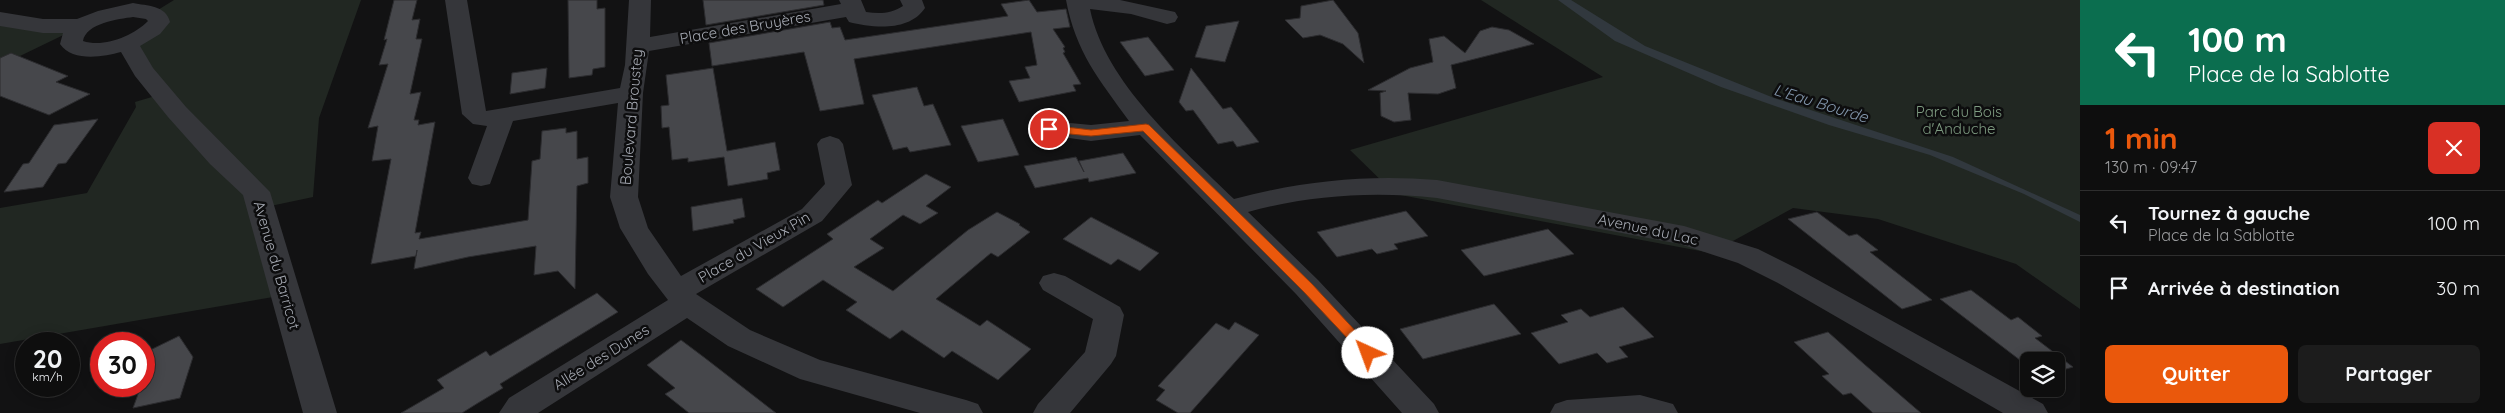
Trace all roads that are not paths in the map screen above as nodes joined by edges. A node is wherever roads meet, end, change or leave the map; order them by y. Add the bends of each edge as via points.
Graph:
1 (174, 0) edge
2 (456, 0) edge
3 (640, 0) edge
4 (911, 0) edge
5 (1077, 1) edge
6 (851, 5) edge
7 (153, 13) junction
8 (1168, 17) dead end
9 (0, 19) edge
10 (82, 26) junction
11 (126, 43) junction
12 (637, 46) junction
13 (631, 93) junction
14 (502, 118) junction
15 (1146, 127) junction
16 (1049, 129) dead end
17 (830, 144) dead end
18 (482, 178) dead end
19 (1228, 209) junction
20 (1054, 283) dead end
21 (682, 297) junction
22 (320, 413) edge
23 (516, 413) edge
24 (966, 413) edge
25 (1050, 413) edge
26 (1422, 413) edge
27 (1567, 413) edge
28 (1661, 413) edge
29 (2031, 413) edge

1 - 7 street
2 - 14 street via 474,114 482,120
3 - 12 street, Boulevard Broustey
4 - 6 street, Place des Bruyères via 914,8 906,16 872,21 857,17
5 - 8 street via 1132,8
5 - 15 street via 1082,26 1096,58
6 - 12 street, Place des Bruyères
7 - 10 street via 145,10 120,12
7 - 11 street via 159,22 155,27
9 - 10 street via 43,26
10 - 11 street via 70,38 76,47 98,49
11 - 22 street, Avenue du Barricot via 177,112 256,192
12 - 13 street, Boulevard Broustey via 638,65
13 - 14 street
13 - 21 street, Boulevard Broustey via 624,198 634,228 658,267
14 - 18 street
15 - 16 street via 1091,133
15 - 19 street
17 - 21 street, Place du Vieux Pin via 839,185 812,214
19 - 26 street via 1307,288
19 - 29 street, Avenue du Lac via 1297,192 1401,184 1684,235 1748,256 1788,276
20 - 25 street via 1108,315 1100,356
21 - 23 street, Allée des Dunes
21 - 24 street, Boulevard Broustey via 739,338 811,370
27 - 28 street via 1640,408

